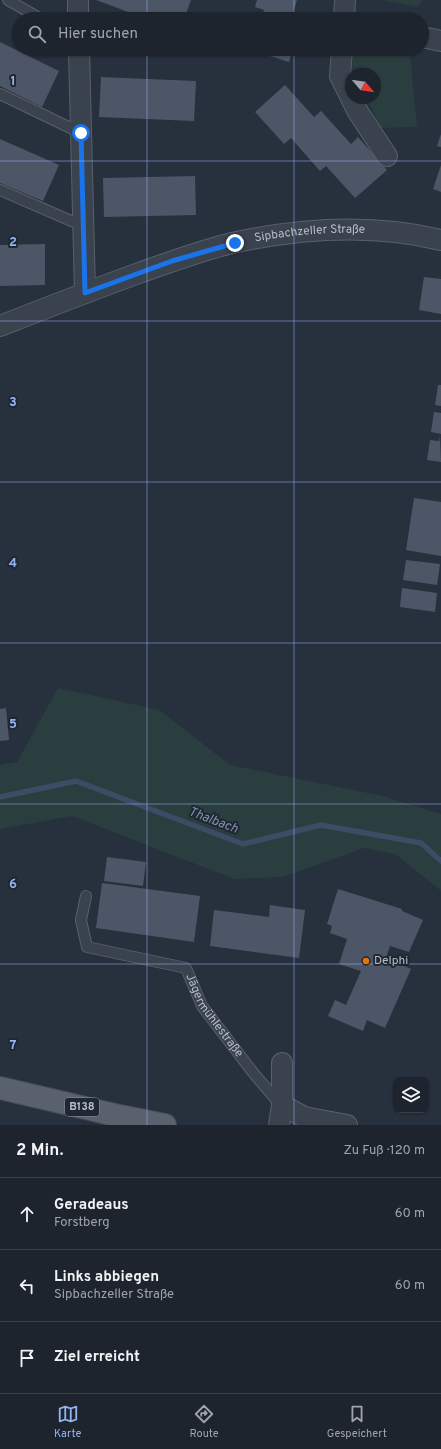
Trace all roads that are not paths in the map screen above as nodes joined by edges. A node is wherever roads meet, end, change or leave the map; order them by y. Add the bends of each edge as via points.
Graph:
1 (8, 0) edge
2 (78, 0) edge
3 (29, 12) edge
4 (78, 12) edge
5 (429, 38) edge
6 (441, 41) edge
7 (79, 56) edge
8 (341, 56) edge
9 (345, 86) edge
10 (0, 94) edge
11 (354, 104) edge
12 (81, 133) junction
13 (387, 156) dead end
14 (0, 190) edge
15 (83, 226) junction
16 (441, 240) edge
17 (85, 293) junction
18 (0, 326) edge
19 (86, 896) dead end
20 (282, 1063) dead end
21 (0, 1088) edge
22 (282, 1105) junction
23 (165, 1125) edge
24 (279, 1125) edge
25 (348, 1125) edge

1 - 3 lane
2 - 4 street
5 - 6 street
7 - 12 street
8 - 9 street via 340,76
10 - 12 lane
11 - 13 street
12 - 15 street
14 - 15 lane
15 - 17 street
16 - 17 street, Sipbachzeller Straße via 386,231 330,230 283,234 235,243 172,261
17 - 18 street, Sipbachzeller Straße
19 - 22 lane, Jägermühlestraße via 81,920 87,947 186,968 202,1006 255,1075
20 - 22 street
21 - 23 main road, B138
22 - 24 street
22 - 25 street, Jägermühlestraße via 304,1118

